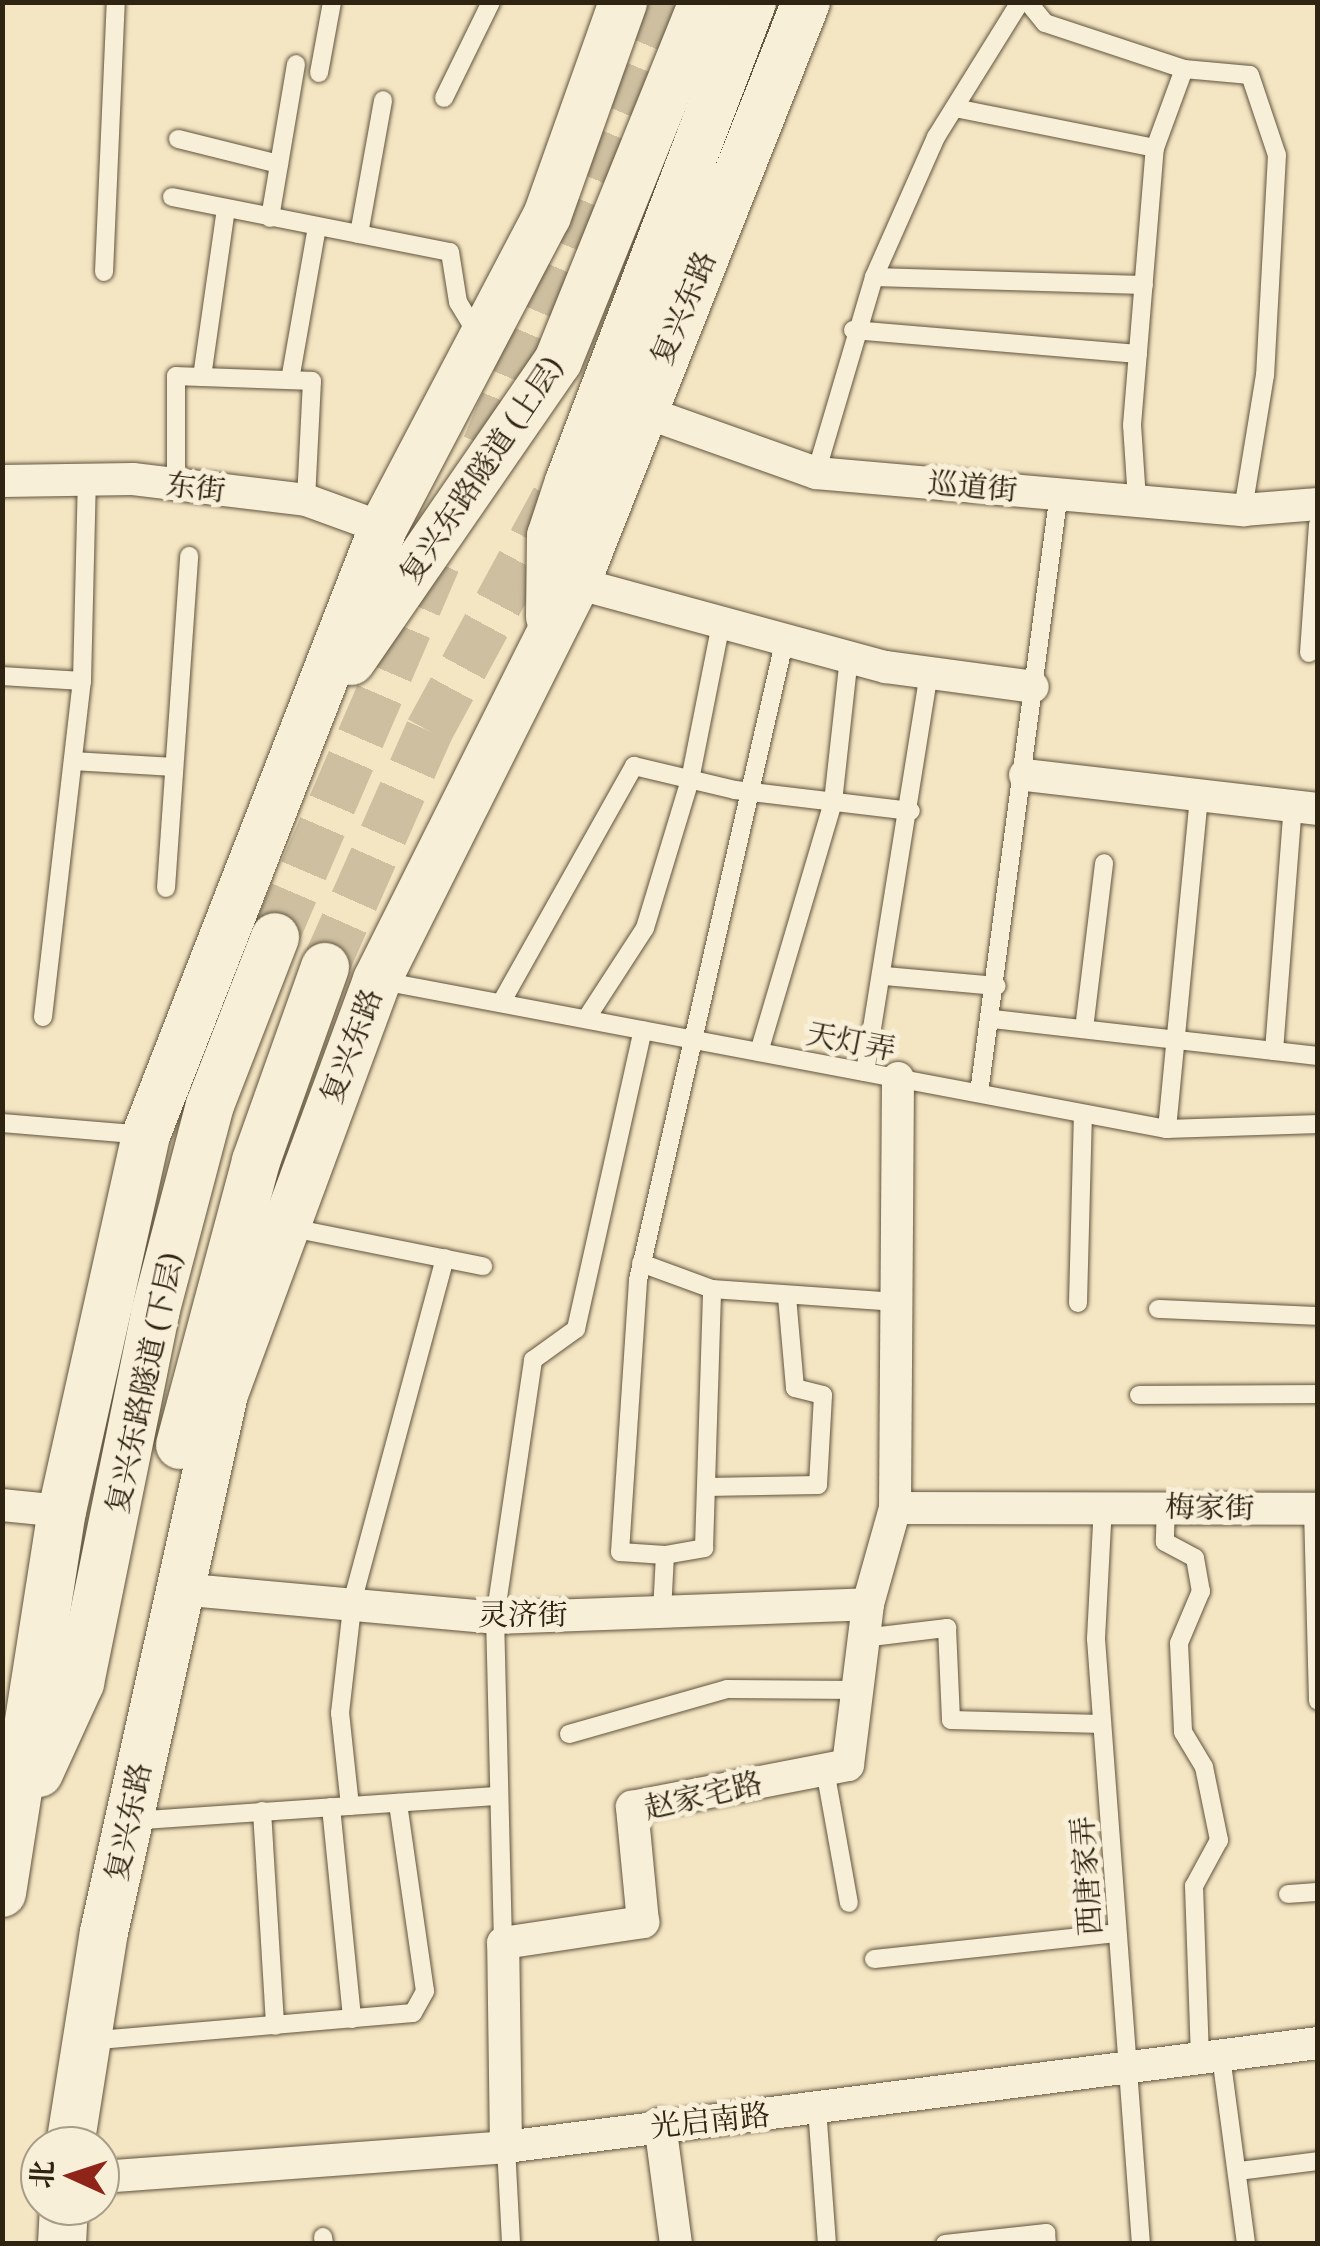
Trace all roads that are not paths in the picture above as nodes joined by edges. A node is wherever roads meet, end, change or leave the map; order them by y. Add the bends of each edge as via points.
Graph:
1 (116, 2) edge
2 (332, 2) edge
3 (490, 2) edge
4 (624, 2) edge
5 (702, 2) edge
6 (752, 2) edge
7 (806, 2) edge
8 (1020, 2) edge
9 (1028, 2) edge
10 (296, 64) dead end
11 (1184, 69) junction
12 (319, 74) dead end
13 (444, 98) dead end
14 (384, 100) dead end
15 (954, 108) junction
16 (178, 139) dead end
17 (1155, 148) junction
18 (279, 164) junction
19 (172, 197) dead end
20 (226, 209) junction
21 (270, 218) junction
22 (318, 227) junction
23 (360, 234) junction
24 (104, 272) dead end
25 (874, 277) junction
26 (1144, 285) junction
27 (853, 330) junction
28 (482, 342) junction
29 (1138, 354) junction
30 (202, 377) junction
31 (290, 380) junction
32 (639, 410) junction
33 (816, 472) junction
34 (2, 480) edge
35 (88, 480) junction
36 (176, 484) junction
37 (1059, 493) junction
38 (306, 500) junction
39 (1137, 500) junction
40 (1318, 504) edge
41 (1243, 510) junction
42 (1318, 524) edge
43 (383, 528) junction
44 (189, 556) dead end
45 (576, 583) junction
46 (720, 628) junction
47 (550, 631) junction
48 (784, 643) junction
49 (1309, 654) dead end
50 (849, 658) junction
51 (929, 673) junction
52 (2, 676) edge
53 (82, 681) junction
54 (1033, 687) junction
55 (291, 752) junction
56 (72, 762) junction
57 (174, 767) junction
58 (1025, 776) junction
59 (690, 780) junction
60 (748, 792) junction
61 (1200, 796) junction
62 (833, 802) junction
63 (1305, 808) edge
64 (911, 811) junction
65 (1104, 863) dead end
66 (166, 888) dead end
67 (275, 938) tunnel mouth
68 (325, 967) tunnel mouth
69 (886, 976) junction
70 (376, 980) junction
71 (997, 986) junction
72 (501, 1003) junction
73 (43, 1017) dead end
74 (586, 1019) junction
75 (993, 1019) junction
76 (1084, 1029) junction
77 (644, 1030) junction
78 (693, 1040) junction
79 (1178, 1040) junction
80 (1274, 1051) junction
81 (758, 1052) junction
82 (1318, 1056) edge
83 (864, 1072) junction
84 (898, 1078) junction
85 (978, 1094) junction
86 (1084, 1114) junction
87 (2, 1123) edge
88 (1318, 1124) edge
89 (1167, 1129) junction
90 (146, 1135) junction
91 (282, 1226) junction
92 (445, 1258) junction
93 (642, 1263) junction
94 (483, 1266) dead end
95 (712, 1289) junction
96 (787, 1296) junction
97 (897, 1302) junction
98 (1078, 1303) dead end
99 (1158, 1310) dead end
100 (1318, 1316) edge
101 (1318, 1394) edge
102 (1140, 1395) dead end
103 (706, 1487) junction
104 (2, 1504) edge
105 (1104, 1505) junction
106 (1166, 1506) junction
107 (895, 1508) junction
108 (1315, 1508) edge
109 (62, 1510) junction
110 (665, 1555) junction
111 (180, 1589) junction
112 (353, 1599) junction
113 (868, 1604) junction
114 (662, 1612) junction
115 (494, 1618) junction
116 (864, 1638) junction
117 (857, 1690) junction
118 (1318, 1701) edge
119 (1102, 1724) junction
120 (569, 1734) dead end
121 (825, 1770) junction
122 (494, 1796) junction
123 (398, 1803) junction
124 (350, 1806) junction
125 (331, 1807) junction
126 (262, 1812) junction
127 (130, 1821) junction
128 (14, 1826) junction
129 (1318, 1892) edge
130 (2, 1893) edge
131 (1288, 1894) dead end
132 (849, 1902) dead end
133 (1118, 1933) junction
134 (503, 1943) junction
135 (874, 1959) dead end
136 (352, 2018) junction
137 (275, 2026) junction
138 (82, 2041) junction
139 (1318, 2044) edge
140 (1210, 2058) junction
141 (1127, 2068) junction
142 (817, 2108) junction
143 (660, 2124) junction
144 (72, 2126) edge
145 (506, 2147) junction
146 (1318, 2160) edge
147 (1239, 2171) junction
148 (120, 2176) edge
149 (511, 2244) edge
150 (676, 2244) edge
151 (827, 2244) edge
152 (945, 2244) edge
153 (1046, 2244) edge
154 (1141, 2244) edge
155 (1246, 2244) edge

1 - 24 lane
2 - 12 lane
3 - 13 lane
4 - 28 main road via 547,216
5 - 55 main road, 复兴东路隧道 (上层) via 558,361
6 - 47 main road, 复兴东路隧道 (上层) via 568,482 551,536
7 - 32 main road, 复兴东路
8 - 15 lane
9 - 11 lane via 1045,22
10 - 18 lane
11 - 17 lane
11 - 41 lane via 1250,76 1276,155 1265,375
14 - 23 lane
15 - 17 lane
15 - 25 lane
16 - 18 lane
17 - 26 lane
18 - 21 lane
19 - 20 lane
20 - 21 lane
20 - 30 lane
21 - 22 lane
22 - 23 lane
22 - 31 lane
23 - 28 lane via 450,252 458,302
25 - 26 lane
25 - 27 lane
26 - 29 lane
27 - 29 lane
27 - 33 lane
28 - 43 main road
29 - 39 lane
30 - 31 lane
30 - 36 lane via 176,376
31 - 38 lane via 312,380
32 - 33 street, 巡道街
32 - 45 main road, 复兴东路
33 - 37 street, 巡道街
34 - 35 street, 东街
35 - 36 street, 东街
35 - 53 lane
36 - 38 street, 东街
37 - 39 street, 巡道街
37 - 54 lane
38 - 43 street, 东街
39 - 41 street, 巡道街
40 - 41 street, 巡道街
42 - 49 lane
43 - 55 main road
44 - 57 lane
45 - 46 street
45 - 47 main road, 复兴东路
46 - 48 street
46 - 59 lane
47 - 70 main road, 复兴东路
48 - 50 street
48 - 60 lane
50 - 51 street
50 - 62 lane
51 - 54 street
51 - 64 lane
52 - 53 lane
53 - 56 lane
54 - 58 lane
55 - 90 main road
56 - 57 lane
56 - 73 lane
57 - 66 lane
58 - 61 street
58 - 71 lane
59 - 60 lane
59 - 72 lane via 634,766
59 - 74 lane via 644,928
60 - 62 lane
60 - 78 lane
61 - 63 street
61 - 79 lane
62 - 64 lane
62 - 81 lane
63 - 80 lane
64 - 69 lane
65 - 76 lane
67 - 128 main road, 复兴东路隧道 (下层) via 210,1105 180,1218 80,1683
68 - 127 main road, 复兴东路隧道 (下层) via 198,1353 119,1751
69 - 71 lane
69 - 83 lane
70 - 72 lane, 天灯弄
70 - 91 main road, 复兴东路
71 - 75 lane
72 - 74 lane, 天灯弄
74 - 77 lane, 天灯弄
75 - 76 lane
75 - 85 lane
76 - 79 lane
77 - 78 lane, 天灯弄
77 - 115 lane via 576,1330 534,1360
78 - 81 lane, 天灯弄
78 - 93 lane
79 - 80 lane
79 - 89 lane
80 - 82 lane
81 - 83 lane, 天灯弄
83 - 84 lane, 天灯弄
84 - 85 lane, 天灯弄
84 - 97 street
85 - 86 lane, 天灯弄
86 - 89 lane, 天灯弄
86 - 98 lane
87 - 90 lane
88 - 89 lane, 天灯弄
90 - 109 main road
91 - 92 lane
91 - 111 main road, 复兴东路 via 224,1394
92 - 94 lane
92 - 112 lane
93 - 95 lane
93 - 110 lane via 620,1552
95 - 96 lane
95 - 103 lane
96 - 97 lane
96 - 103 lane via 795,1388 823,1396 818,1485
97 - 107 street
99 - 100 lane
101 - 102 lane
103 - 110 lane via 704,1548
104 - 109 street
105 - 106 street, 梅家街
105 - 107 street, 梅家街
105 - 119 lane, 西唐家弄
106 - 108 street, 梅家街
106 - 140 lane via 1165,1542 1195,1558 1201,1591 1179,1643 1183,1732 1204,1767 1219,1840 1194,1886
107 - 113 street
108 - 118 lane
109 - 128 main road
110 - 114 lane
111 - 112 street, 灵济街
111 - 127 main road, 复兴东路
112 - 115 street, 灵济街
112 - 124 lane via 340,1713
113 - 114 street, 灵济街
113 - 116 street
114 - 115 street, 灵济街
115 - 122 lane
116 - 117 street
116 - 119 lane via 947,1628 950,1720
117 - 120 lane via 727,1689
117 - 121 street via 848,1765
119 - 133 lane, 西唐家弄
121 - 132 lane
121 - 134 street, 赵家宅路 via 632,1807 643,1922
122 - 123 lane
122 - 134 lane
123 - 124 lane
123 - 136 lane via 425,1991 413,2013
124 - 125 lane
125 - 126 lane
125 - 136 lane
126 - 127 lane
126 - 137 lane
127 - 138 main road, 复兴东路
128 - 130 main road
129 - 131 lane
133 - 135 lane
133 - 141 lane, 西唐家弄
134 - 145 street
136 - 137 lane
137 - 138 lane
138 - 144 main road, 复兴东路
139 - 140 street, 光启南路
140 - 141 street, 光启南路
140 - 147 lane
141 - 142 street, 光启南路
141 - 154 lane, 西唐家弄
142 - 143 street, 光启南路
142 - 151 lane
143 - 145 street, 光启南路
143 - 150 street
145 - 148 street, 光启南路
145 - 149 lane
146 - 147 lane
147 - 155 lane
152 - 153 lane via 1046,2233

